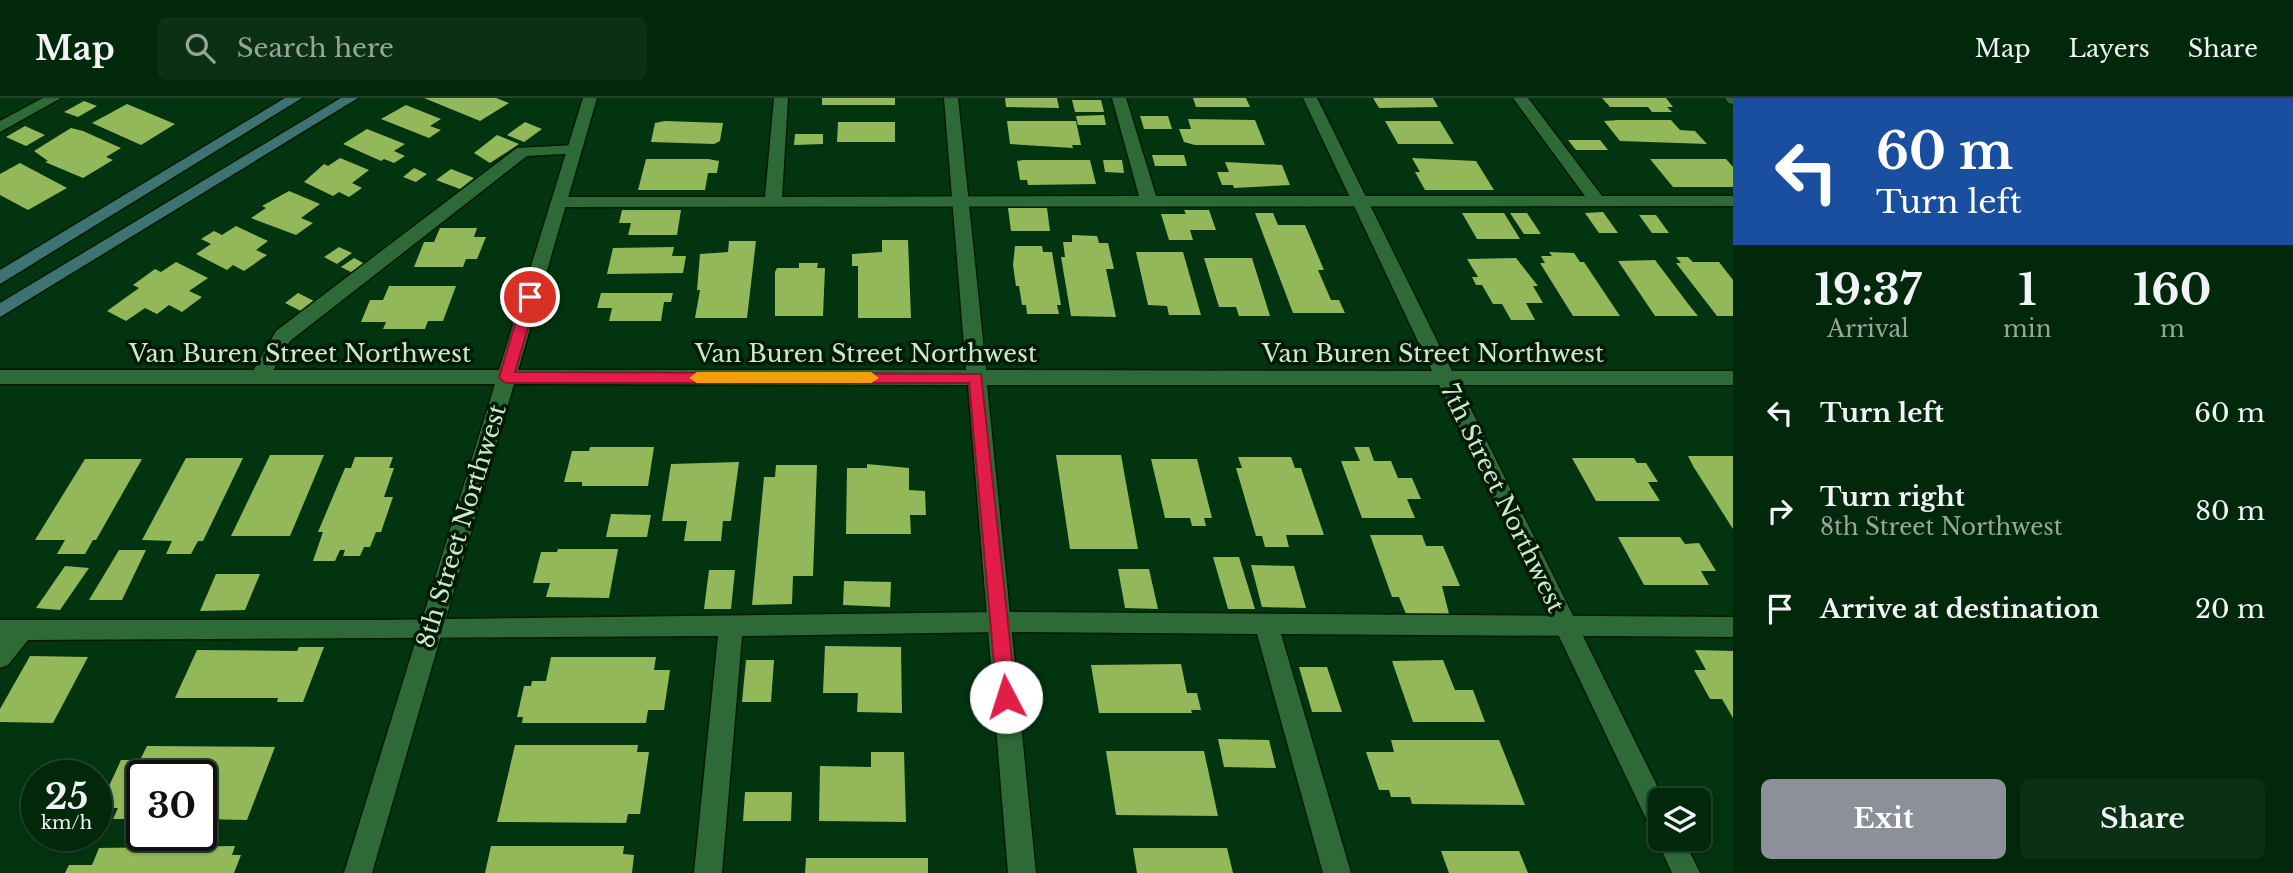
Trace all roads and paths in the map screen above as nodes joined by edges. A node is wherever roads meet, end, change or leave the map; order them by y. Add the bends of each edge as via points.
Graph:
1 (54, 98) edge
2 (295, 98) edge
3 (351, 98) edge
4 (590, 98) edge
5 (781, 98) edge
6 (950, 98) edge
7 (1119, 98) edge
8 (1310, 98) edge
9 (1520, 98) edge
10 (0, 127) edge
11 (574, 150) junction
12 (1149, 201) junction
13 (1360, 201) junction
14 (1597, 201) junction
15 (1733, 201) edge
16 (558, 202) junction
17 (773, 202) junction
18 (960, 202) junction
19 (0, 278) edge
20 (0, 311) edge
21 (0, 377) edge
22 (259, 378) junction
23 (506, 378) junction
24 (976, 378) junction
25 (1445, 378) junction
26 (1733, 378) edge
27 (1000, 622) junction
28 (1266, 623) junction
29 (731, 625) junction
30 (1566, 627) junction
31 (1733, 627) edge
32 (430, 628) junction
33 (10, 631) edge
34 (0, 657) edge
35 (1648, 795) edge
36 (1675, 851) edge
37 (358, 873) edge
38 (708, 873) edge
39 (1022, 873) edge
40 (1337, 873) edge
41 (1686, 873) edge

1 - 10 street
2 - 19 main road
3 - 20 main road
4 - 11 street, 8th Street Northwest
5 - 17 street
6 - 18 street
7 - 12 street
8 - 13 street, 7th Street Northwest
9 - 14 street
11 - 16 street, 8th Street Northwest
11 - 22 street via 523,151 283,336
12 - 13 street
12 - 18 street
13 - 14 street
13 - 25 street, 7th Street Northwest
14 - 15 street
16 - 17 street
16 - 23 street, 8th Street Northwest
17 - 18 street
18 - 24 street
21 - 22 street, Van Buren Street Northwest
22 - 23 street, Van Buren Street Northwest
23 - 24 street, Van Buren Street Northwest
23 - 32 street, 8th Street Northwest
24 - 25 street, Van Buren Street Northwest
24 - 27 street
25 - 26 street, Van Buren Street Northwest
25 - 30 street, 7th Street Northwest
27 - 28 street
27 - 29 street
27 - 39 street
28 - 30 street
28 - 40 street
29 - 32 street
29 - 38 street
30 - 31 street
30 - 35 street, 7th Street Northwest
32 - 33 street
32 - 37 street, 8th Street Northwest
33 - 34 street
36 - 41 street

